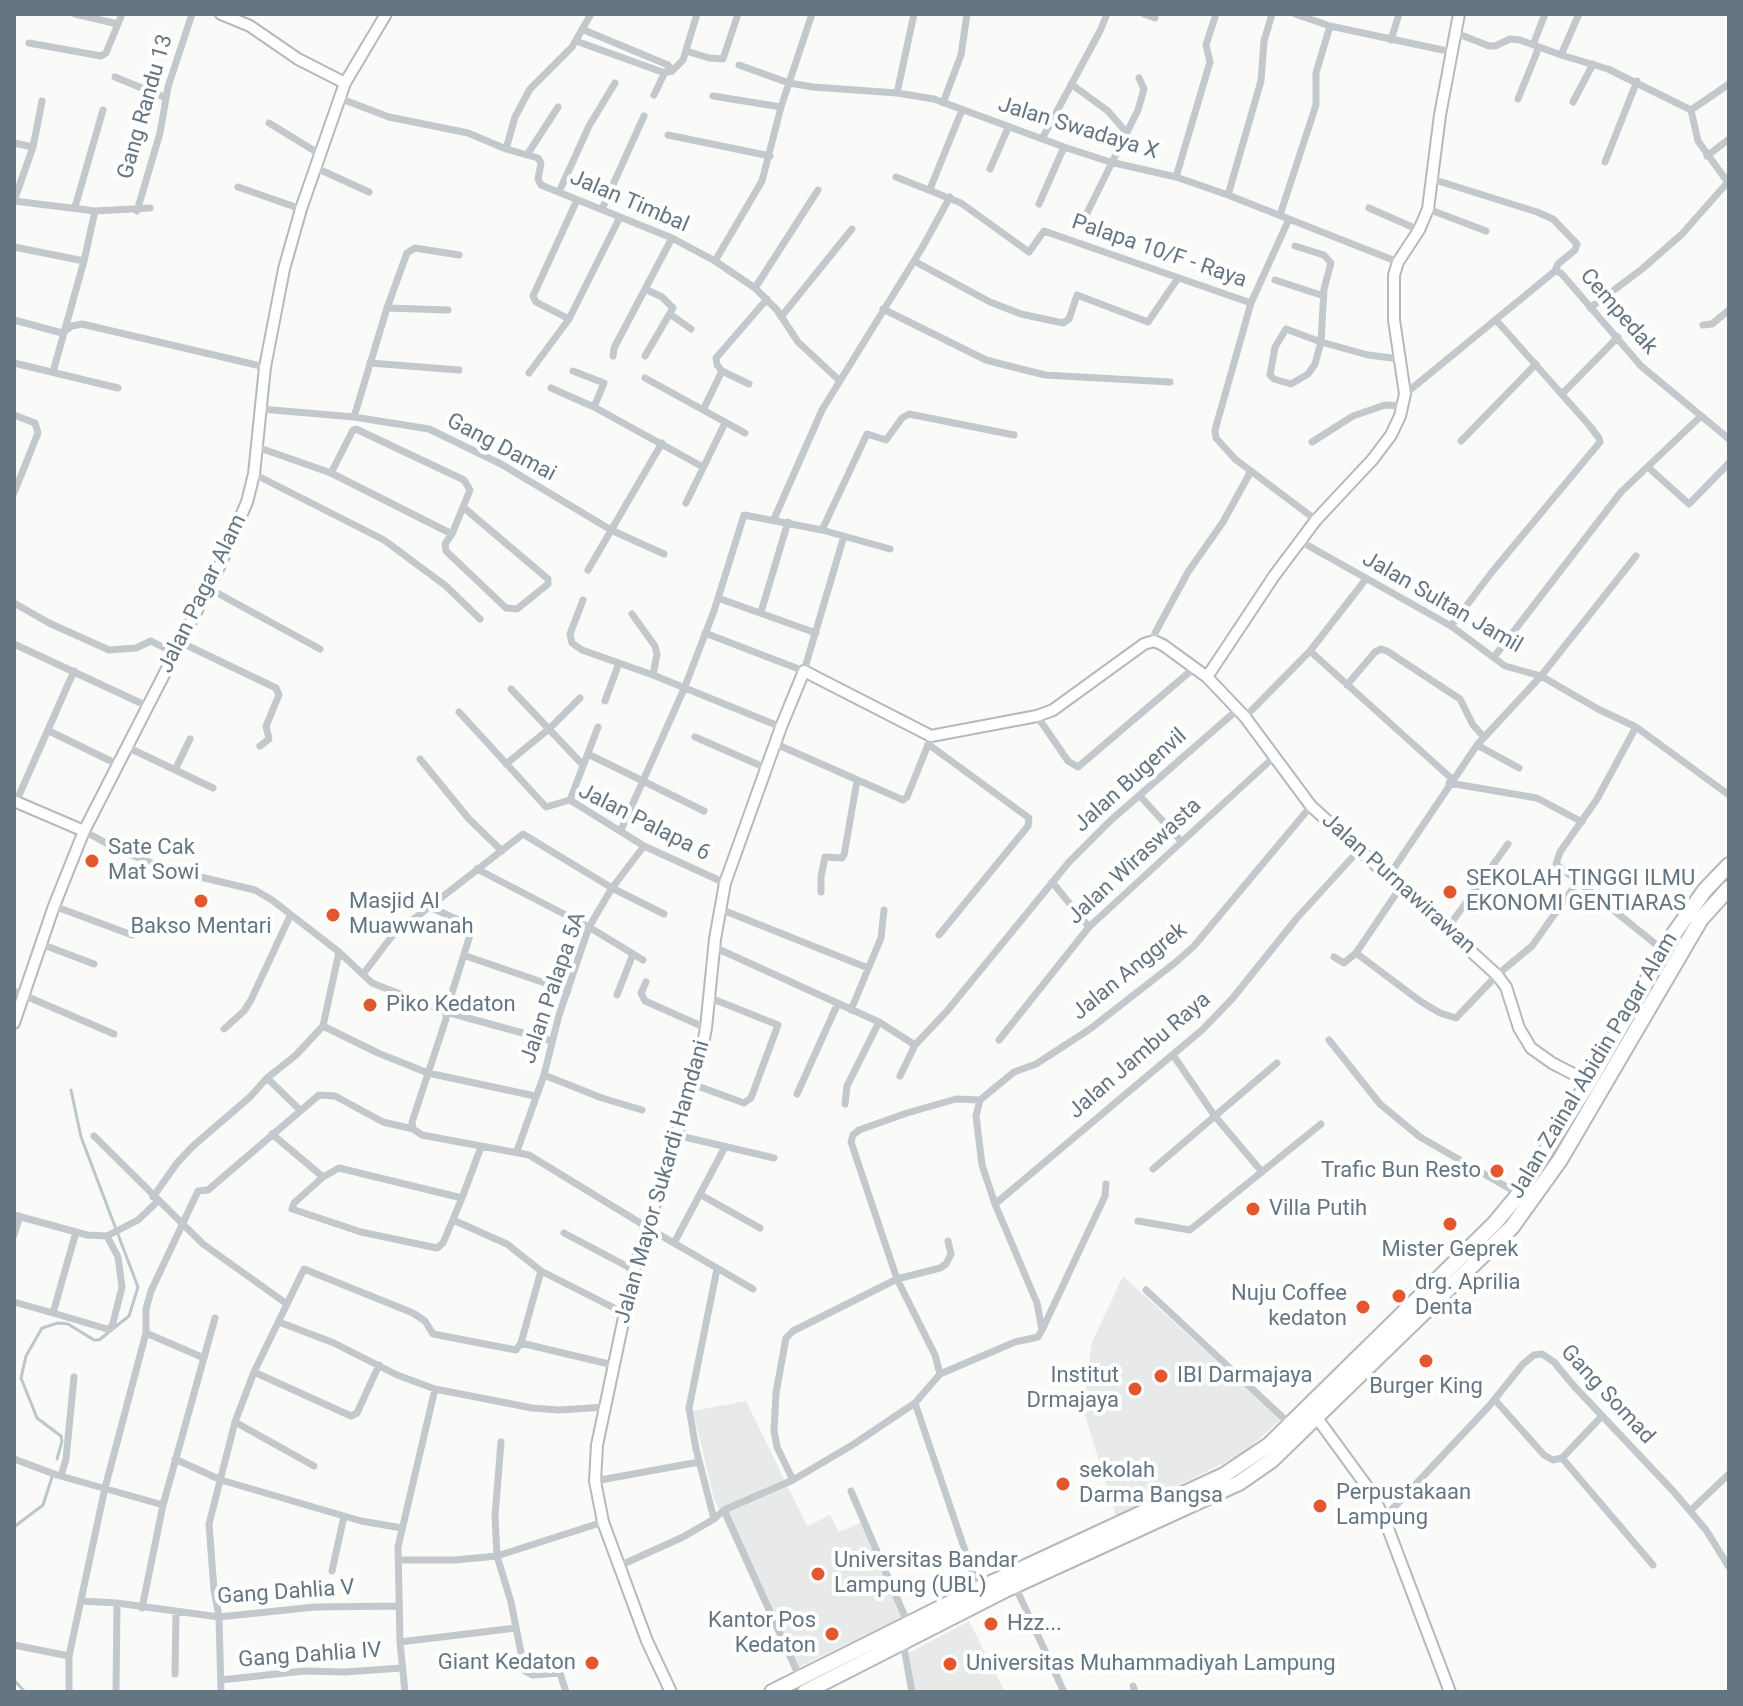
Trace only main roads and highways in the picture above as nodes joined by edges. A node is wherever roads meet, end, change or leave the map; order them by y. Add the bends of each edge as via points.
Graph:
1 (1729, 865) edge
2 (1729, 888) edge
3 (1470, 1258) junction
4 (1356, 1370) junction
5 (1122, 1529) junction
6 (802, 1685) edge
7 (772, 1692) edge

1 - 3 highway, Jalan Zainal Abidin Pagar Alam via 1687,914 1519,1194
2 - 3 highway, Jalan Zainal Abidin Pagar Alam via 1694,929 1540,1190 1512,1227
3 - 4 highway, Jalan Zainal Abidin Pagar Alam
4 - 5 highway, Jalan Zainal Abidin Pagar Alam via 1232,1471
4 - 5 highway, Jalan Zainal Abidin Pagar Alam via 1317,1418 1253,1475
5 - 6 highway, Jalan Zainal Abidin Pagar Alam via 903,1642
5 - 6 highway, Jalan Zainal Abidin Pagar Alam via 978,1589
6 - 7 highway, Jalan Zainal Abidin Pagar Alam

